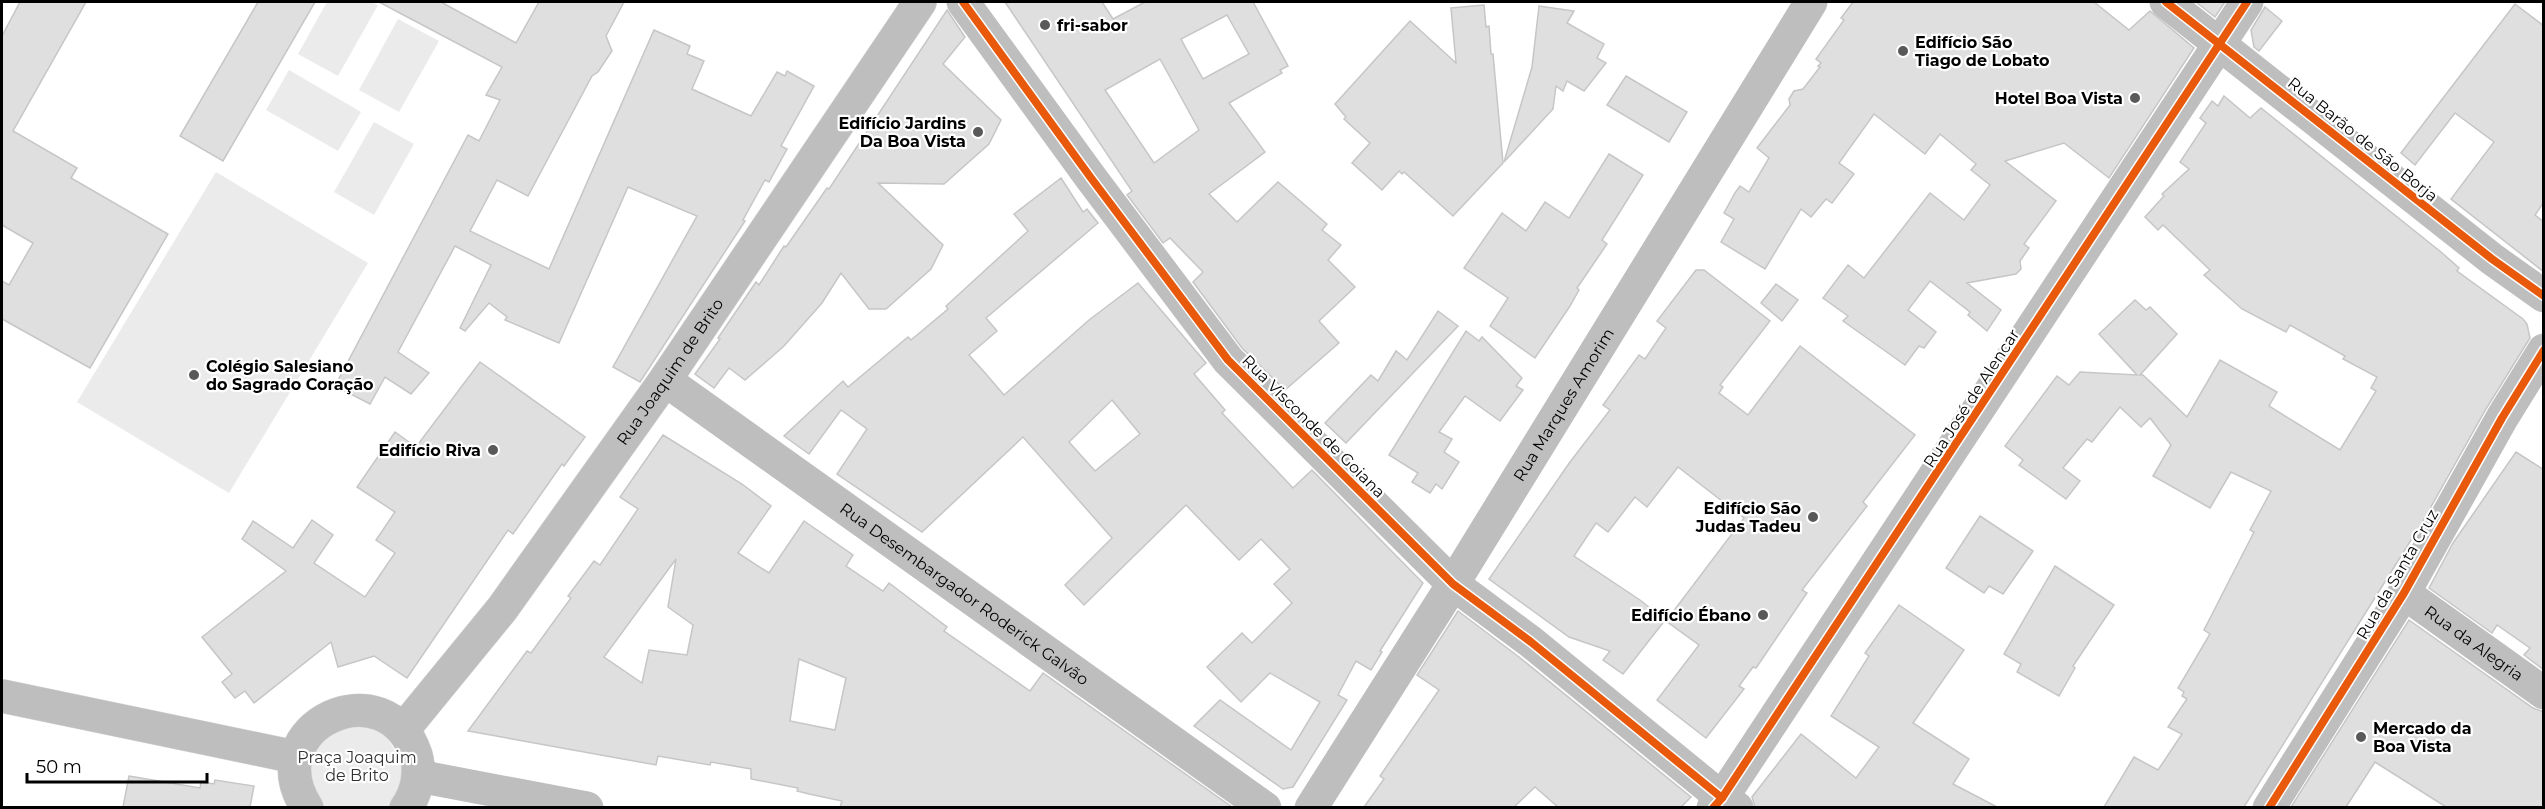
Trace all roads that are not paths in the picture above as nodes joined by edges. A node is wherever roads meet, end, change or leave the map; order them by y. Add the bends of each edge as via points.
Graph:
1 (920, 2) edge
2 (963, 2) edge
3 (1811, 2) edge
4 (2166, 2) edge
5 (2247, 2) edge
6 (2222, 44) junction
7 (2544, 296) edge
8 (2544, 350) edge
9 (665, 380) junction
10 (1453, 584) junction
11 (2404, 593) junction
12 (2544, 693) edge
13 (2, 696) edge
14 (403, 730) junction
15 (295, 757) junction
16 (418, 776) junction
17 (1724, 804) edge
18 (306, 807) edge
19 (406, 807) edge
20 (587, 807) edge
21 (1265, 807) edge
22 (1311, 807) edge
23 (2270, 807) edge

1 - 9 street, Rua Joaquim de Brito
2 - 10 street, Rua Visconde de Goiana via 1228,360
3 - 10 street, Rua Marques Amorim
4 - 6 street, Rua Barão de São Borja
5 - 6 street, Rua José de Alencar
6 - 7 street, Rua Barão de São Borja
6 - 17 street, Rua José de Alencar
8 - 11 street, Rua da Santa Cruz
9 - 14 street, Rua Joaquim de Brito via 502,609
9 - 21 street, Rua Desembargador Roderick Galvão
10 - 17 street, Rua Visconde de Goiana via 1531,642
10 - 22 street, Rua Marques Amorim
11 - 12 street, Rua da Alegria
11 - 23 street, Rua da Santa Cruz
13 - 15 street
14 - 15 street via 370,711 332,714 315,725
14 - 16 street via 412,744
15 - 18 street via 294,777
16 - 19 street
16 - 20 street

